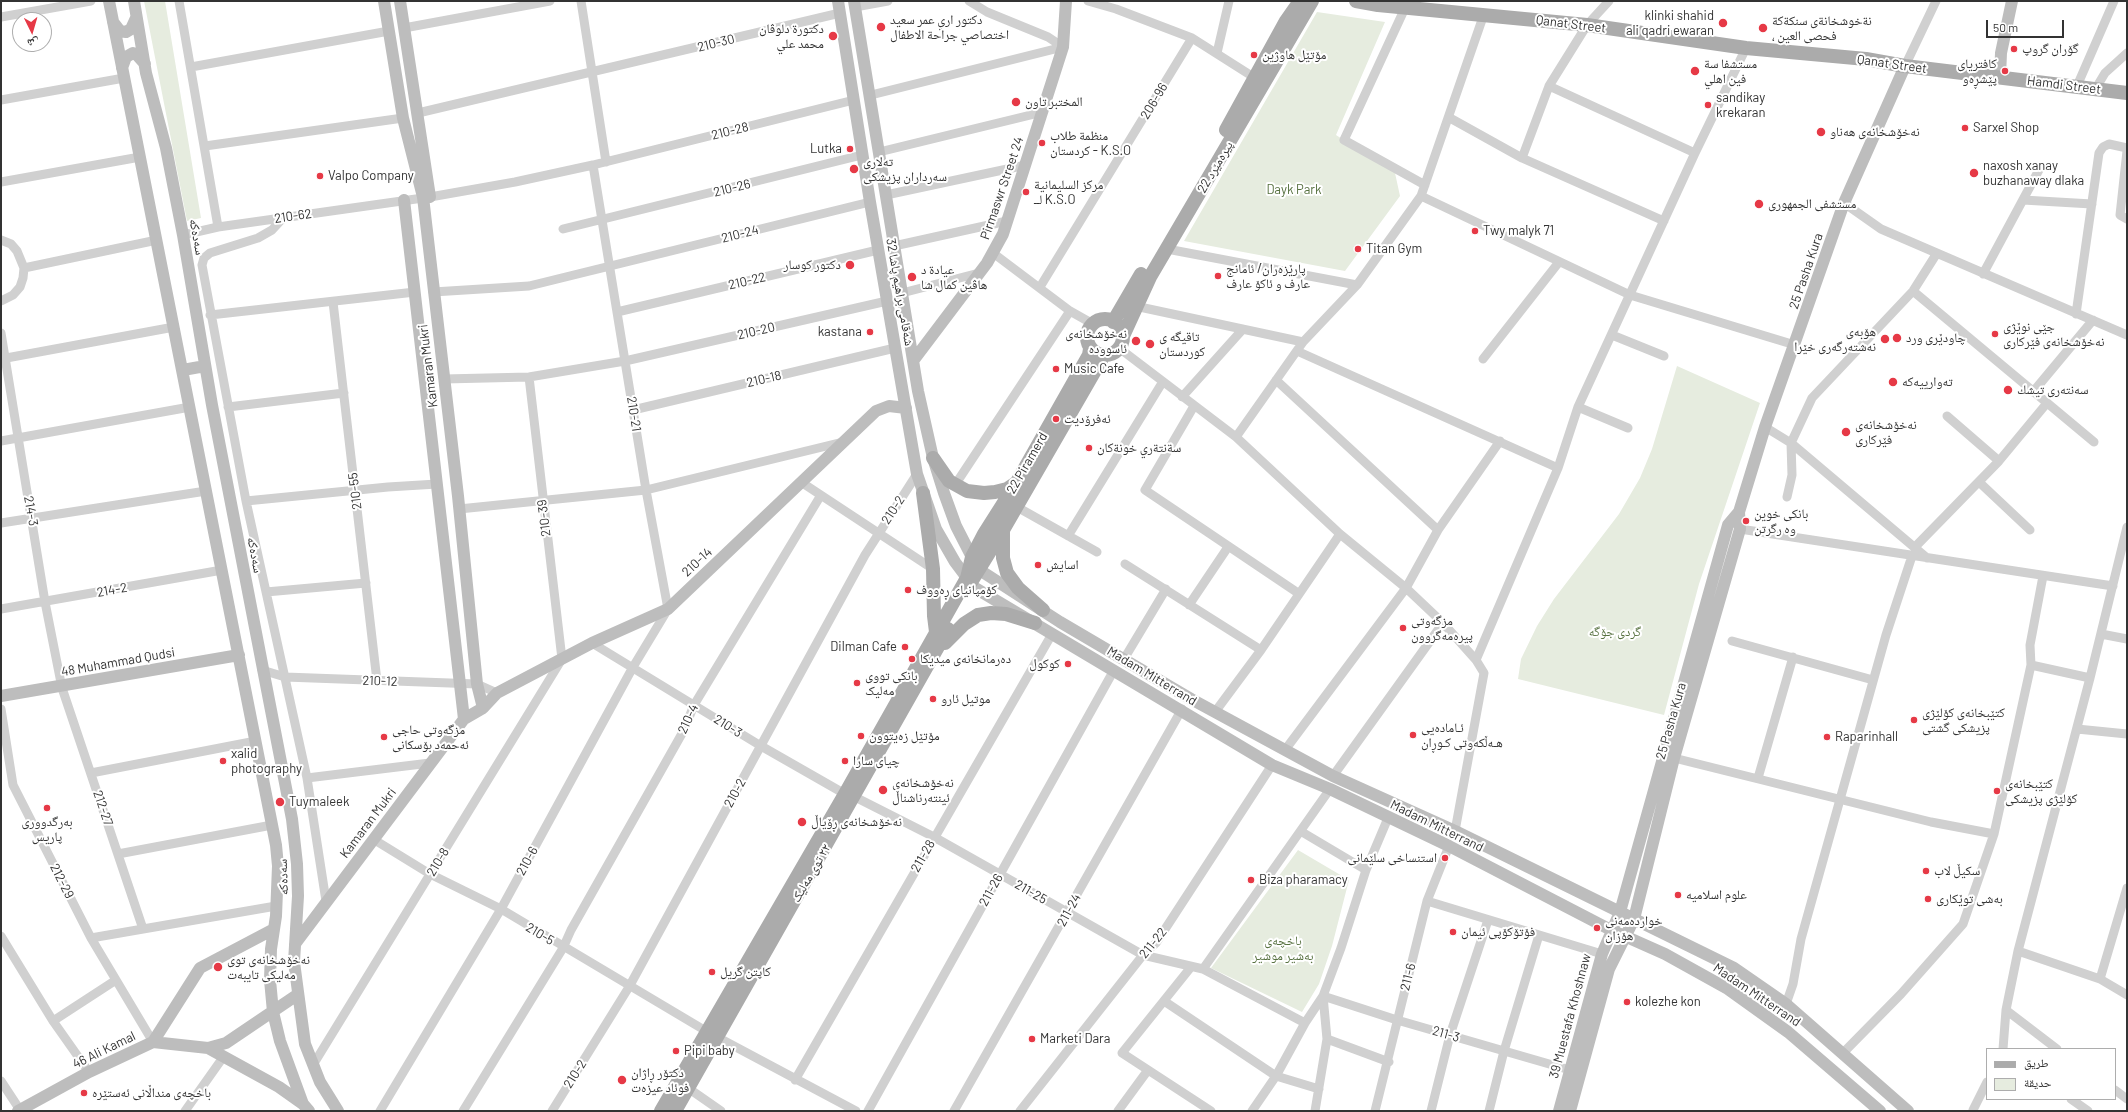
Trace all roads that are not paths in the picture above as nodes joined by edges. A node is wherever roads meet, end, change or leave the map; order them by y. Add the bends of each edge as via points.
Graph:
1 (91, 1) edge
2 (109, 1) edge
3 (134, 1) edge
4 (179, 1) edge
5 (384, 1) edge
6 (400, 1) edge
7 (550, 1) edge
8 (581, 1) edge
9 (838, 1) edge
10 (888, 1) edge
11 (969, 1) edge
12 (1066, 1) edge
13 (1088, 1) edge
14 (1230, 1) edge
15 (1300, 1) edge
16 (1312, 1) edge
17 (1356, 1) edge
18 (1609, 1) edge
19 (1936, 1) edge
20 (2012, 1) edge
21 (2114, 1) edge
22 (1375, 3) edge
23 (854, 4) edge
24 (1405, 8) junction
25 (840, 13) junction
26 (1484, 14) junction
27 (1, 17) edge
28 (136, 18) junction
29 (113, 22) junction
30 (1587, 25) junction
31 (404, 28) junction
32 (389, 31) junction
33 (1192, 38) junction
34 (1063, 47) junction
35 (1746, 48) junction
36 (1217, 53) junction
37 (2127, 54) edge
38 (145, 64) junction
39 (1905, 66) junction
40 (191, 67) junction
41 (123, 73) junction
42 (592, 73) junction
43 (2000, 77) junction
44 (1255, 78) junction
45 (1549, 86) junction
46 (2077, 86) junction
47 (2096, 88) junction
48 (2127, 93) edge
49 (870, 94) junction
50 (1, 100) edge
51 (854, 100) junction
52 (1043, 112) junction
53 (418, 113) junction
54 (403, 118) junction
55 (1450, 118) junction
56 (205, 146) junction
57 (2127, 148) edge
58 (879, 152) junction
59 (2127, 152) edge
60 (1695, 153) junction
61 (862, 155) junction
62 (140, 157) junction
63 (1522, 158) junction
64 (606, 162) junction
65 (1026, 165) junction
66 (592, 166) junction
67 (2040, 168) dead end
68 (1, 182) edge
69 (1425, 185) junction
70 (886, 195) junction
71 (1421, 196) junction
72 (426, 197) junction
73 (404, 200) junction
74 (2022, 200) junction
75 (870, 202) junction
76 (1844, 203) junction
77 (2092, 204) junction
78 (283, 218) junction
79 (2127, 219) edge
80 (602, 220) junction
81 (1007, 221) junction
82 (1664, 221) junction
83 (218, 227) junction
84 (563, 229) dead end
85 (183, 235) junction
86 (1, 240) edge
87 (157, 240) junction
88 (894, 246) junction
89 (1167, 249) junction
90 (878, 250) junction
91 (993, 253) junction
92 (1937, 254) junction
93 (1559, 262) junction
94 (610, 265) junction
95 (24, 268) junction
96 (979, 273) junction
97 (1983, 274) junction
98 (1357, 285) junction
99 (1040, 287) junction
100 (1913, 291) junction
101 (415, 292) junction
102 (433, 292) junction
103 (902, 293) junction
104 (1630, 295) junction
105 (1, 301) edge
106 (887, 301) junction
107 (333, 302) junction
108 (1135, 306) junction
109 (1070, 311) junction
110 (617, 312) junction
111 (2076, 314) junction
112 (210, 315) junction
113 (2093, 320) junction
114 (1113, 322) junction
115 (1093, 324) junction
116 (174, 327) junction
117 (1243, 329) junction
118 (1, 333) edge
119 (1612, 334) junction
120 (2127, 335) edge
121 (1121, 342) junction
122 (1303, 342) junction
123 (1795, 345) junction
124 (895, 348) junction
125 (1090, 349) junction
126 (1297, 351) junction
127 (1104, 355) junction
128 (1664, 356) dead end
129 (4, 358) edge
130 (1484, 359) dead end
131 (625, 361) junction
132 (913, 361) junction
133 (205, 366) junction
134 (183, 370) junction
135 (529, 377) junction
136 (444, 379) junction
137 (1276, 380) junction
138 (1162, 383) junction
139 (2033, 392) junction
140 (344, 393) junction
141 (1182, 397) junction
142 (2047, 403) junction
143 (228, 406) junction
144 (1194, 406) junction
145 (190, 407) junction
146 (1578, 407) junction
147 (906, 408) junction
148 (633, 410) junction
149 (1947, 416) dead end
150 (1765, 427) junction
151 (1628, 428) dead end
152 (1236, 437) junction
153 (18, 438) junction
154 (1, 441) edge
155 (845, 441) junction
156 (1500, 441) junction
157 (2094, 442) dead end
158 (1791, 443) junction
159 (934, 458) junction
160 (1999, 461) junction
161 (1558, 468) junction
162 (917, 474) junction
163 (801, 482) junction
164 (1017, 482) junction
165 (1978, 482) junction
166 (437, 484) junction
167 (955, 485) junction
168 (355, 490) junction
169 (646, 490) junction
170 (206, 491) junction
171 (923, 494) junction
172 (821, 495) junction
173 (458, 496) junction
174 (439, 497) junction
175 (1787, 498) dead end
176 (542, 500) junction
177 (246, 501) junction
178 (1017, 506) junction
179 (459, 509) junction
180 (1739, 512) junction
181 (32, 518) junction
182 (1, 523) edge
183 (2127, 527) edge
184 (1740, 528) junction
185 (1003, 530) junction
186 (1438, 530) junction
187 (2030, 530) dead end
188 (878, 533) junction
189 (1340, 534) junction
190 (1068, 536) junction
191 (1228, 547) junction
192 (2125, 547) edge
193 (1913, 551) junction
194 (1097, 552) dead end
195 (1125, 564) dead end
196 (933, 569) junction
197 (222, 570) junction
198 (972, 572) junction
199 (2043, 576) junction
200 (366, 583) junction
201 (2113, 586) junction
202 (1406, 588) junction
203 (1166, 589) junction
204 (266, 592) junction
205 (1298, 593) junction
206 (45, 602) junction
207 (1189, 605) junction
208 (668, 608) junction
209 (1, 609) edge
210 (1043, 610) junction
211 (1035, 623) junction
212 (1443, 623) junction
213 (936, 632) junction
214 (1052, 634) junction
215 (2101, 634) junction
216 (2127, 639) edge
217 (1732, 641) dead end
218 (592, 643) junction
219 (1260, 650) junction
220 (936, 652) junction
221 (239, 655) junction
222 (1793, 657) junction
223 (562, 659) junction
224 (1124, 659) junction
225 (1476, 660) junction
226 (2031, 665) junction
227 (633, 667) junction
228 (262, 670) junction
229 (1114, 670) junction
230 (285, 677) junction
231 (2090, 678) junction
232 (1873, 680) junction
233 (377, 681) junction
234 (460, 682) junction
235 (477, 684) junction
236 (62, 687) junction
237 (497, 693) junction
238 (1, 696) edge
239 (694, 705) junction
240 (483, 708) junction
241 (1, 709) edge
242 (1182, 709) junction
243 (1215, 712) junction
244 (464, 719) junction
245 (2077, 729) junction
246 (2127, 734) edge
247 (256, 741) junction
248 (761, 746) junction
249 (1286, 750) junction
250 (1674, 758) junction
251 (430, 763) junction
252 (1272, 765) junction
253 (92, 773) junction
254 (1333, 776) junction
255 (307, 778) junction
256 (1758, 778) junction
257 (1330, 789) junction
258 (850, 795) junction
259 (1841, 798) junction
260 (1388, 818) junction
261 (272, 825) junction
262 (1455, 831) junction
263 (1302, 832) junction
264 (1994, 834) junction
265 (934, 837) junction
266 (373, 839) junction
267 (1449, 846) junction
268 (118, 854) junction
269 (1366, 870) junction
270 (430, 874) junction
271 (1000, 874) junction
272 (2127, 888) edge
273 (326, 901) junction
274 (1427, 901) junction
275 (276, 906) junction
276 (501, 910) junction
277 (1620, 912) junction
278 (1067, 913) junction
279 (2124, 914) edge
280 (1634, 919) junction
281 (1488, 920) junction
282 (143, 929) junction
283 (274, 929) junction
284 (1611, 930) junction
285 (1539, 935) junction
286 (1, 936) edge
287 (1624, 936) junction
288 (91, 938) junction
289 (295, 944) junction
290 (563, 948) junction
291 (2018, 951) junction
292 (1602, 954) junction
293 (1144, 955) junction
294 (1191, 967) junction
295 (1203, 970) junction
296 (2100, 978) junction
297 (116, 980) junction
298 (629, 987) junction
299 (297, 995) junction
300 (2127, 995) edge
301 (1323, 996) junction
302 (1164, 1001) junction
303 (1786, 1004) junction
304 (2006, 1010) junction
305 (273, 1012) junction
306 (1397, 1020) junction
307 (53, 1021) junction
308 (1305, 1023) junction
309 (712, 1034) junction
310 (1450, 1035) junction
311 (1327, 1039) junction
312 (153, 1042) junction
313 (208, 1048) junction
314 (2003, 1048) edge
315 (2056, 1048) edge
316 (1504, 1051) junction
317 (1842, 1054) junction
318 (224, 1056) junction
319 (1388, 1062) junction
320 (313, 1065) junction
321 (1148, 1070) junction
322 (1570, 1070) junction
323 (89, 1072) junction
324 (1276, 1076) junction
325 (1, 1080) edge
326 (795, 1080) junction
327 (1986, 1084) edge
328 (688, 1088) junction
329 (1319, 1089) junction
330 (2116, 1091) edge
331 (2127, 1099) edge
332 (2073, 1100) edge
333 (306, 1108) edge
334 (1973, 1110) dead end
335 (19, 1111) edge
336 (185, 1111) edge
337 (338, 1111) edge
338 (380, 1111) edge
339 (463, 1111) edge
340 (552, 1111) edge
341 (661, 1111) edge
342 (675, 1111) edge
343 (722, 1111) edge
344 (856, 1111) edge
345 (868, 1111) edge
346 (954, 1111) edge
347 (1020, 1111) edge
348 (1118, 1111) edge
349 (1211, 1111) edge
350 (1252, 1111) edge
351 (1315, 1111) edge
352 (1375, 1111) edge
353 (1431, 1111) edge
354 (1489, 1111) edge
355 (1559, 1111) edge
356 (1570, 1111) edge
357 (1880, 1111) edge
358 (1908, 1111) edge
359 (2088, 1111) edge

1 - 27 street
2 - 29 main road, سەدەکە
3 - 28 main road, سەدەکە
4 - 40 street
5 - 32 main road, Kamaran Mukri
6 - 31 main road, Kamaran Mukri
7 - 31 street
8 - 42 street
9 - 25 main road, شەقامی براهیم پاشا 32
10 - 23 street
11 - 34 street via 988,12 1048,36
12 - 34 main road, Pirmaswr Street 24
13 - 33 street
14 - 36 street
15 - 44 main road, 22 پیرەمێرد
16 - 89 main road, 22 پیرەمێرد
17 - 22 main road, Qanat Street
18 - 30 street
19 - 39 street
20 - 43 main road via 2001,53
21 - 46 street
22 - 24 main road, Qanat Street
23 - 49 main road, شەقامی براهیم پاشا 32
24 - 26 main road, Qanat Street
24 - 69 street via 1344,140
25 - 42 street, 210-30
25 - 51 main road, شەقامی براهیم پاشا 32
26 - 30 main road, Qanat Street
26 - 55 street
28 - 29 main road via 131,29 126,32 120,31
28 - 38 main road, سەدەکە
29 - 41 main road, سەدەکە
30 - 35 main road, Qanat Street
30 - 45 street
31 - 53 main road, Kamaran Mukri
32 - 40 street
32 - 54 main road, Kamaran Mukri
33 - 36 street
33 - 99 street, 206-96
34 - 49 street
34 - 52 main road, Pirmaswr Street 24
35 - 39 main road, Qanat Street
35 - 60 street
36 - 44 street
37 - 47 street via 2105,73
38 - 41 main road via 133,53 126,57
38 - 85 main road, سەدەکە via 166,148
39 - 43 main road, Qanat Street
39 - 76 main road, 25 Pasha Kura
40 - 56 street
41 - 50 street
41 - 62 main road, سەدەکە
42 - 53 street, 210-30
42 - 64 street
43 - 46 main road, Hamdi Street
44 - 114 main road, 22 پیرەمێرد
45 - 60 street
45 - 63 street
46 - 47 main road, Hamdi Street
47 - 48 main road, Hamdi Street
49 - 58 main road, شەقامی براهیم پاشا 32
51 - 61 main road, شەقامی براهیم پاشا 32
51 - 64 street, 210-28
52 - 58 street
52 - 65 main road, Pirmaswr Street 24
53 - 72 main road, Kamaran Mukri
54 - 56 street
54 - 72 main road, Kamaran Mukri
55 - 63 street
55 - 69 street
56 - 83 street
57 - 77 street via 2109,144 2099,153
58 - 70 main road, شەقامی براهیم پاشا 32
59 - 79 street via 2120,215
60 - 82 street
61 - 75 main road, شەقامی براهیم پاشا 32
61 - 80 street, 210-26
62 - 68 street
62 - 87 main road, سەدەکە
63 - 82 street
64 - 66 street, 210-28
65 - 70 street
65 - 81 main road, Pirmaswr Street 24
66 - 72 street, 210-28
66 - 80 street, 210-21
67 - 74 street
69 - 71 street
70 - 88 main road, شەقامی براهیم پاشا 32
71 - 93 street
71 - 98 street
72 - 73 street, 210-62
72 - 102 main road, Kamaran Mukri
73 - 78 street, 210-62
73 - 101 main road, Kamaran Mukri
74 - 77 street
74 - 97 street
75 - 90 main road, شەقامی براهیم پاشا 32
75 - 94 street, 210-24
76 - 92 street via 1881,229
76 - 123 main road, 25 Pasha Kura
77 - 111 street
78 - 83 street, 210-62
78 - 112 street via 272,230 258,238 213,251 204,258 202,265
80 - 84 street
80 - 94 street, 210-21
81 - 88 street
81 - 91 main road, Pirmaswr Street 24
82 - 104 street
83 - 85 street, 210-62
85 - 133 main road, سەدەکە
86 - 95 street via 11,244 18,251
87 - 95 street
87 - 116 main road, سەدەکە
88 - 103 main road, شەقامی براهیم پاشا 32
89 - 98 street
89 - 108 main road, 22 پیرەمێرد
90 - 106 main road, شەقامی براهیم پاشا 32
90 - 110 street, 210-22
91 - 96 main road, Pirmaswr Street 24
91 - 99 street
92 - 97 street
92 - 100 street
93 - 104 street
93 - 130 street
94 - 102 street, 210-24 via 529,286
94 - 110 street, 210-21
95 - 105 street via 20,287 13,295
96 - 103 street
96 - 132 main road, Pirmaswr Street 24
97 - 111 street
98 - 122 street
99 - 109 street
100 - 139 street
100 - 158 street via 1812,398
101 - 107 street
101 - 166 main road, Kamaran Mukri
102 - 136 main road, Kamaran Mukri
103 - 132 main road, شەقامی براهیم پاشا 32
104 - 119 street
104 - 123 street
106 - 124 main road, شەقامی براهیم پاشا 32
106 - 131 street, 210-20
107 - 112 street
107 - 140 street, 210-55
108 - 117 street
108 - 121 main road, 22 پیرەمێرد
109 - 115 street
109 - 167 street
110 - 131 street, 210-21
111 - 113 street
112 - 143 street
113 - 120 street
113 - 139 street
114 - 115 main road via 1105,320
114 - 121 main road via 1121,329
115 - 125 main road via 1088,334
116 - 129 street
116 - 134 main road, سەدەکە
117 - 122 street
117 - 141 street
118 - 129 street, 214-3
119 - 128 street
119 - 146 street
121 - 127 main road via 1113,354
121 - 138 street
122 - 126 street
123 - 150 main road, 25 Pasha Kura
124 - 147 main road, شەقامی براهیم پاشا 32
124 - 148 street, 210-18
125 - 127 main road
125 - 164 main road, 22 Piramerd via 1089,355
126 - 137 street
126 - 156 street
127 - 178 main road
129 - 153 street, 214-3
131 - 135 street, 210-20
131 - 148 street, 210-21
132 - 159 main road, شەقامی براهیم پاشا 32
133 - 134 main road
133 - 228 main road, سەدەکە
134 - 145 main road, سەدەکە
135 - 136 street, 210-20
135 - 176 street, 210-39
136 - 173 main road, Kamaran Mukri
137 - 152 street
137 - 186 street
138 - 141 street
138 - 190 street
139 - 142 street
140 - 143 street
140 - 168 street, 210-55
141 - 144 street
142 - 157 street
142 - 160 street
143 - 177 street
144 - 152 street
144 - 191 street via 1145,490
145 - 153 street
145 - 170 main road, سەدەکە
146 - 151 street
146 - 161 street
147 - 155 main road, 210-14 via 882,408
147 - 162 main road, شەقامی براهیم پاشا 32
148 - 169 street, 210-21
149 - 160 street
150 - 158 street
150 - 180 main road, 25 Pasha Kura
152 - 189 street
153 - 154 street
153 - 181 street, 214-3
155 - 163 main road, 210-14
155 - 169 street
156 - 161 street
156 - 186 street
158 - 175 street via 1792,475
158 - 193 street
159 - 167 main road via 945,476
159 - 198 main road, شەقامی براهیم پاشا 32
160 - 165 street
161 - 225 street
162 - 171 main road, شەقامی براهیم پاشا 32
162 - 188 street, 210-2
163 - 172 street
163 - 208 main road, 210-14
164 - 167 main road via 1007,489 988,493 967,491
164 - 198 main road, 22 Piramerd via 984,534
165 - 187 street
165 - 193 street
166 - 168 street
166 - 174 main road, Kamaran Mukri
168 - 177 street
168 - 200 street, 210-55
169 - 176 street
169 - 208 street, 210-21
170 - 181 street
170 - 197 main road, سەدەکە
171 - 196 main road
171 - 198 main road, شەقامی براهیم پاشا 32 via 936,529 955,562
172 - 188 street
172 - 239 street, 210-4
173 - 174 main road
173 - 179 main road, Kamaran Mukri
174 - 234 main road, Kamaran Mukri
176 - 179 street
176 - 223 street, 210-39
177 - 204 street
178 - 185 main road
178 - 190 street
179 - 235 main road, Kamaran Mukri
180 - 184 main road, 25 Pasha Kura
180 - 277 main road, 25 Pasha Kura via 1728,525
181 - 182 street
181 - 206 street, 214-3
183 - 192 street
184 - 193 street
184 - 250 main road, 25 Pasha Kura
185 - 198 main road
185 - 210 main road via 1003,558 1007,573 1018,588
186 - 202 street
188 - 196 street
188 - 248 street, 210-2
189 - 202 street
189 - 205 street
190 - 194 street
191 - 205 street
191 - 207 street
192 - 201 street
193 - 199 street via 1928,558
193 - 232 street
195 - 203 street
196 - 213 main road
197 - 206 street, 214-2
197 - 221 main road, سەدەکە
198 - 210 main road, Madam Mitterrand
198 - 211 main road, Madam Mitterrand
198 - 213 main road, ٢٢ توی مەلیک
198 - 220 main road, ٢٢ توی مەلیک
199 - 201 street
199 - 226 street via 2030,645
200 - 204 street
200 - 233 street, 210-55
201 - 215 street
202 - 212 street
202 - 249 street
203 - 207 street
203 - 224 street
204 - 230 street
205 - 219 street
206 - 209 street, 214-2
206 - 236 street, 214-3
207 - 219 street
208 - 218 main road, 210-14
208 - 227 street, 210-6
210 - 224 main road, Madam Mitterrand
211 - 214 main road, Madam Mitterrand
211 - 220 main road via 1006,614 978,615 957,630
212 - 225 street
212 - 254 street
213 - 258 main road, ٢٢ توی مەلیک
214 - 229 main road, Madam Mitterrand
214 - 265 street, 211-28
215 - 216 street
215 - 231 street
217 - 222 street
218 - 223 main road, 210-14
218 - 227 street, 210-3
219 - 243 street
220 - 258 main road, ٢٢ توی مەلیک
221 - 236 main road, 48 Muhammad Qudsi
221 - 247 main road, سەدەکە
222 - 232 street
222 - 256 street
223 - 237 main road, 210-14
223 - 270 street, 210-8
224 - 243 main road, Madam Mitterrand
225 - 262 street via 1484,673
226 - 231 street
226 - 264 street
227 - 239 street, 210-3
227 - 276 street, 210-6
228 - 230 street, 210-12
228 - 289 main road, سەدەکە via 292,819 298,896
229 - 242 main road, Madam Mitterrand
229 - 271 street, 211-26
230 - 233 street, 210-12
230 - 255 street
231 - 245 street
232 - 259 street
233 - 234 street, 210-12
234 - 235 street, 210-12
234 - 244 main road, Kamaran Mukri
235 - 237 street, 210-12
235 - 240 main road, Kamaran Mukri
236 - 238 main road, 48 Muhammad Qudsi
236 - 253 street, 212-27
237 - 240 main road, 210-14
239 - 248 street, 210-3
239 - 290 street, 210-4 via 684,730 570,930
240 - 244 main road, Kamaran Mukri
241 - 288 street, 212-29 via 12,785
242 - 252 main road, Madam Mitterrand
242 - 278 street, 211-24
243 - 249 main road, Madam Mitterrand
244 - 251 main road, Kamaran Mukri
245 - 246 street
245 - 291 street
247 - 253 street
247 - 261 main road, سەدەکە
248 - 258 street, 210-3
248 - 298 street, 210-2
249 - 254 main road, Madam Mitterrand
250 - 256 street
250 - 280 main road, 25 Pasha Kura
251 - 255 street
251 - 266 main road, Kamaran Mukri
252 - 257 main road, Madam Mitterrand
252 - 293 street, 211-22 via 1156,943
253 - 268 street, 212-27
254 - 262 main road, Madam Mitterrand
255 - 273 street
256 - 259 street
257 - 260 main road, Madam Mitterrand
257 - 263 street
258 - 265 street, 211-25
258 - 309 main road, ٢٢ توی مەلیک
259 - 264 street via 1931,822
259 - 303 street via 1801,939
260 - 267 main road, Madam Mitterrand
260 - 269 street
261 - 268 street
261 - 275 main road, سەدەکە via 278,866
262 - 277 main road, Madam Mitterrand
263 - 269 street
263 - 295 street
264 - 317 street via 1962,924 1901,994
265 - 271 street, 211-25
265 - 326 street, 211-28
266 - 270 street, 210-5
266 - 273 main road, Kamaran Mukri
267 - 274 street, 211-6
267 - 284 main road, Madam Mitterrand
268 - 282 street, 212-27
269 - 301 street
270 - 276 street, 210-5
270 - 320 street, 210-8
271 - 278 street, 211-25
271 - 345 street, 211-26
272 - 279 street
273 - 289 main road, Kamaran Mukri
274 - 281 street
274 - 306 street, 211-6
275 - 282 street
275 - 283 main road, سەدەکە
276 - 290 street, 210-5
276 - 338 street, 210-6
277 - 280 main road, Madam Mitterrand
277 - 284 main road, 25 Pasha Kura
278 - 293 street, 211-25
278 - 346 street, 211-24
279 - 296 street
280 - 287 main road, 25 Pasha Kura
280 - 303 main road, Madam Mitterrand via 1734,968
281 - 285 street
281 - 310 street
282 - 288 street
283 - 305 main road, سەدەکە via 270,980
283 - 312 main road via 200,968
284 - 287 main road, Madam Mitterrand
284 - 292 main road, 39 Muestafa Khoshnaw
285 - 292 street
285 - 316 street
286 - 307 street
287 - 356 main road, 39 Muestafa Khoshnaw via 1609,969
287 - 357 main road, Madam Mitterrand via 1665,954 1728,989 1788,1032
288 - 297 street, 212-29
289 - 299 main road, سەدەکە
290 - 298 street, 210-5
290 - 339 street, 210-4
291 - 296 street
291 - 304 street
292 - 322 main road, 39 Muestafa Khoshnaw
293 - 294 street, 211-25
293 - 347 street, 211-22
294 - 295 street, 211-25
294 - 302 street
295 - 308 street, 211-25
296 - 300 street
297 - 307 street
297 - 312 street, 212-29
298 - 309 street, 210-5
298 - 340 street, 210-2
299 - 305 main road, 46 Ali Kamal
299 - 320 main road, سەدەکە via 305,1044
301 - 306 street, 211-3
301 - 308 street
301 - 311 street
302 - 321 street via 1122,1053
302 - 324 street
303 - 317 main road, Madam Mitterrand
304 - 314 street
304 - 315 street
305 - 313 main road, 46 Ali Kamal via 226,1043
305 - 333 main road, سەدەکە via 280,1041
306 - 310 street, 211-3
306 - 319 street, 211-6
307 - 323 street
308 - 324 street
309 - 326 street, 210-5
309 - 328 main road, ٢٢ توی مەلیک
309 - 341 main road, ٢٢ توی مەلیک
310 - 316 street, 211-3
310 - 353 street
311 - 319 street
311 - 329 street
312 - 313 main road, 46 Ali Kamal
312 - 323 main road, 46 Ali Kamal
313 - 318 main road, 46 Ali Kamal
316 - 322 street, 211-3
316 - 354 street
317 - 358 main road, Madam Mitterrand
318 - 333 main road, 46 Ali Kamal via 279,1087
318 - 336 street
319 - 352 street, 211-6
320 - 337 main road, سەدەکە
321 - 348 street
321 - 349 street
322 - 355 main road, 39 Muestafa Khoshnaw
323 - 335 main road, 46 Ali Kamal
324 - 329 street
324 - 350 street
325 - 335 street
326 - 344 street, 210-5
327 - 334 street
328 - 342 main road, ٢٢ توی مەلیک
328 - 343 street
329 - 351 street
330 - 331 street
332 - 359 street

